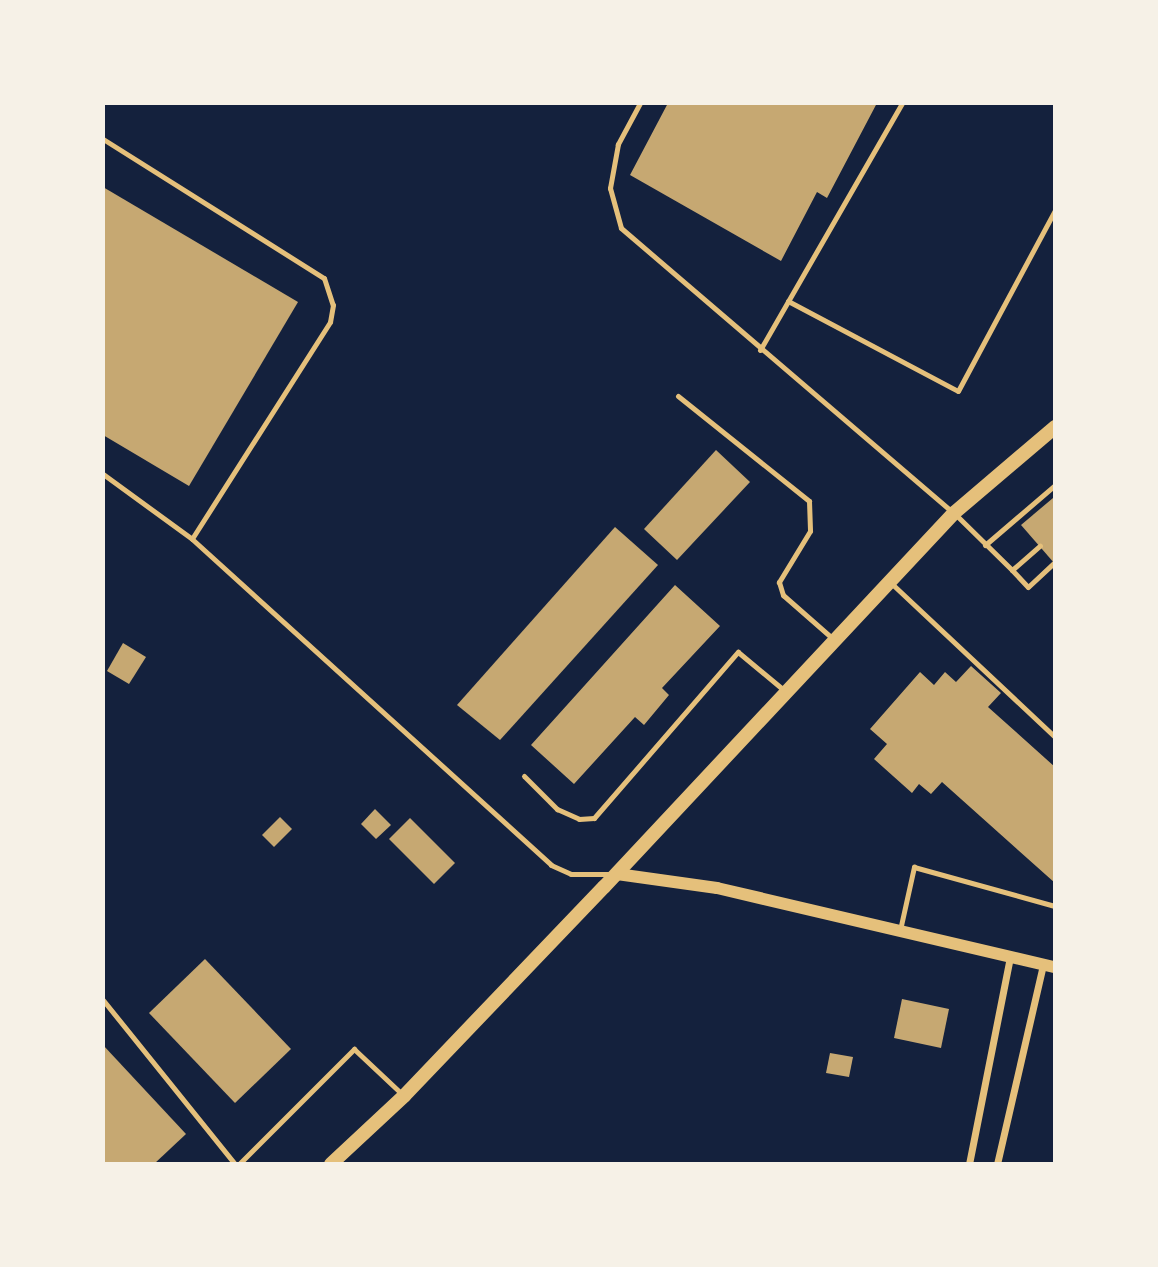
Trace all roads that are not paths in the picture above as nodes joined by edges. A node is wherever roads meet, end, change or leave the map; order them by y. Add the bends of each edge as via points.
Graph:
1 (640, 103) edge
2 (902, 103) edge
3 (103, 139) edge
4 (1055, 210) edge
5 (788, 301) junction
6 (760, 350) junction
7 (678, 396) dead end
8 (1053, 432) edge
9 (103, 474) edge
10 (1055, 485) edge
11 (954, 513) junction
12 (192, 539) junction
13 (985, 545) junction
14 (1040, 547) dead end
15 (1054, 564) edge
16 (1012, 570) junction
17 (888, 581) junction
18 (833, 639) junction
19 (785, 691) junction
20 (1055, 737) edge
21 (524, 776) dead end
22 (617, 874) junction
23 (1055, 906) edge
24 (899, 933) junction
25 (1010, 956) junction
26 (1049, 966) edge
27 (103, 1000) edge
28 (404, 1096) junction
29 (237, 1164) edge
30 (331, 1164) edge
31 (969, 1164) edge
32 (996, 1164) edge

1 - 6 lane via 618,144 610,188 621,228
2 - 5 lane
3 - 12 lane via 324,278 333,305 330,322
4 - 5 lane via 958,391
5 - 6 lane
6 - 11 lane
7 - 18 lane via 809,501 810,531 779,582 783,595
8 - 11 main road
9 - 12 lane
10 - 13 lane
11 - 13 lane
11 - 17 main road
12 - 22 lane via 551,865 571,874
13 - 16 lane
14 - 16 lane
15 - 16 lane via 1028,587
17 - 18 main road
17 - 20 lane
18 - 19 main road
19 - 21 lane via 738,652 594,818 579,819 557,809
19 - 22 main road
22 - 24 street via 717,888
22 - 28 main road
23 - 24 lane via 914,867
24 - 25 street
25 - 26 street
25 - 31 street
26 - 32 street
27 - 29 lane
28 - 29 lane via 354,1049
28 - 30 main road

